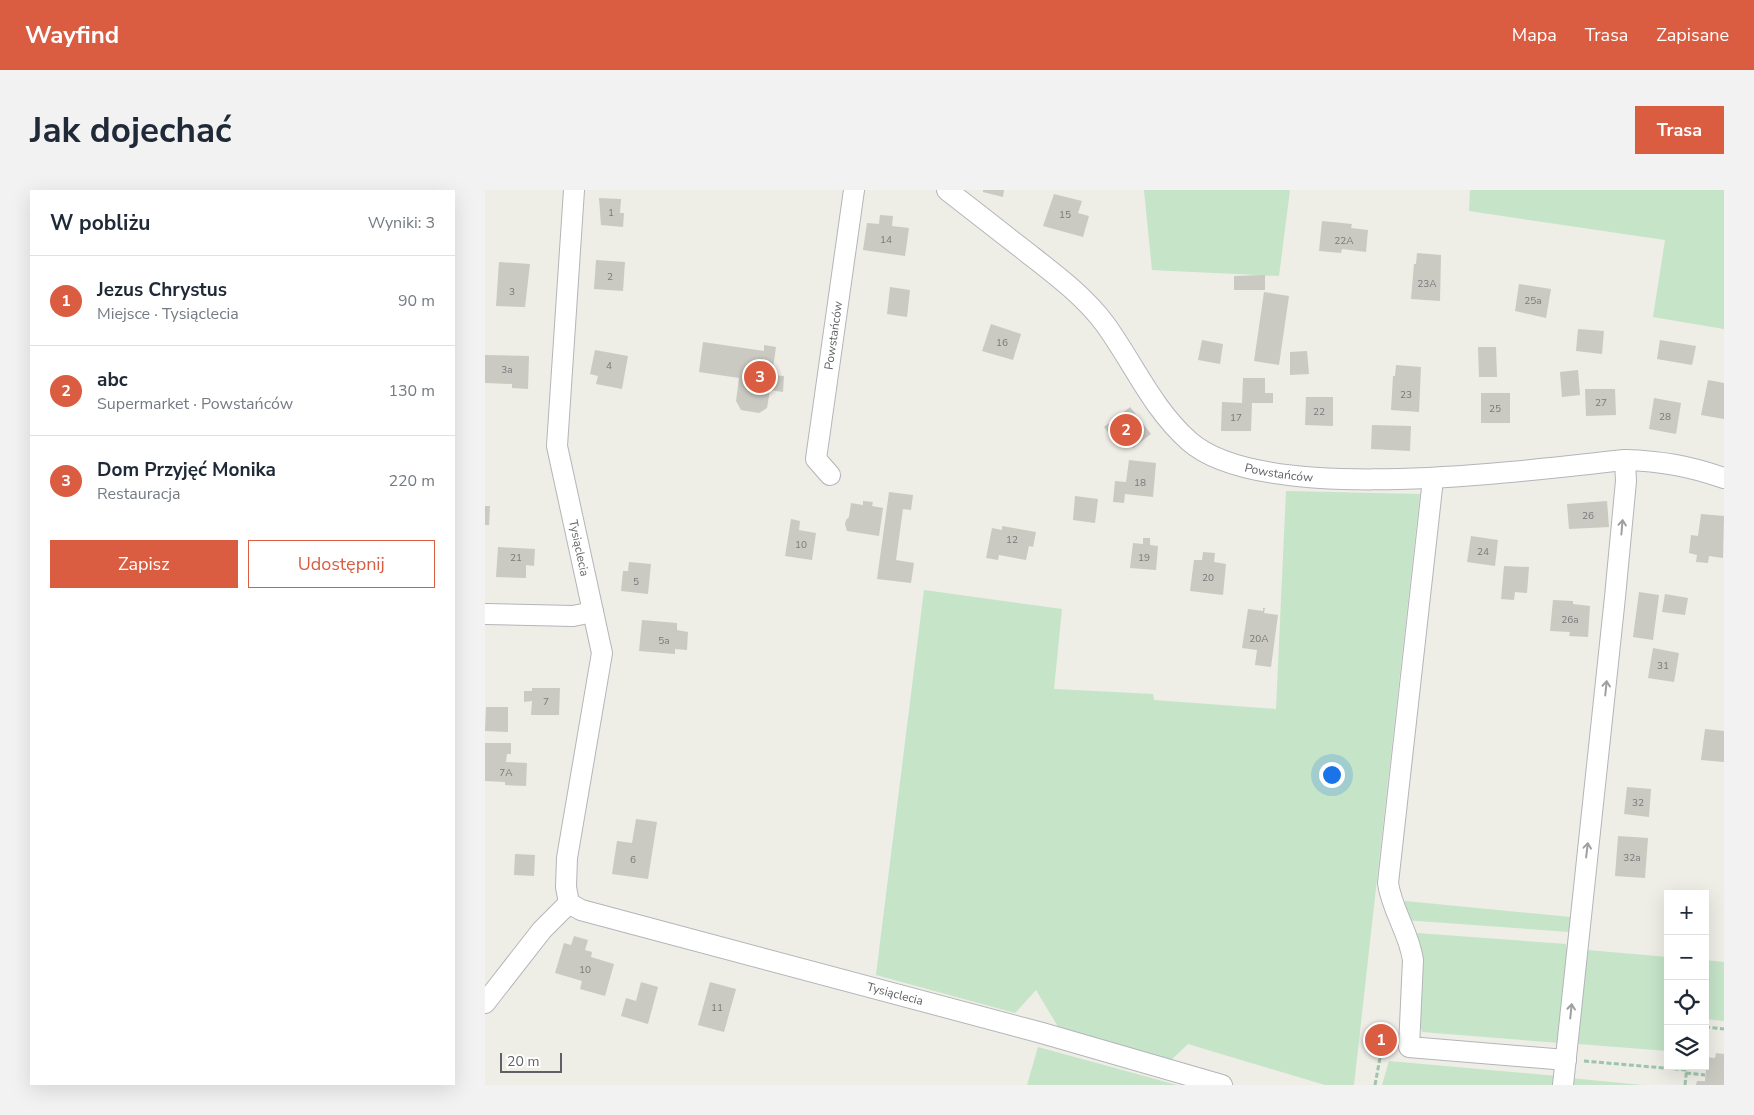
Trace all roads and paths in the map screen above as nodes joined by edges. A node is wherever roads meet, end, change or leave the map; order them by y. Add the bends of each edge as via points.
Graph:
1 (574, 190) edge
2 (854, 190) edge
3 (947, 190) edge
4 (1625, 460) junction
5 (831, 475) dead end
6 (1433, 478) junction
7 (1724, 478) edge
8 (593, 612) junction
9 (485, 614) edge
10 (569, 903) junction
11 (485, 1003) edge
12 (1709, 1027) edge
13 (1724, 1029) edge
14 (1380, 1058) dead end
15 (1566, 1060) junction
16 (1587, 1062) dead end
17 (1664, 1068) edge
18 (1687, 1070) edge
19 (1705, 1075) dead end
20 (1222, 1085) edge
21 (1375, 1085) edge
22 (1563, 1085) edge
23 (1685, 1085) edge

1 - 8 street, Tysiąclecia via 557,446
2 - 5 street, Powstańców via 816,459
3 - 6 street, Powstańców via 1068,284 1105,324 1154,403 1190,442 1226,463 1294,476
4 - 6 street, Powstańców
4 - 7 street, Powstańców via 1691,466
15 -> 4 street via 1616,587
6 - 15 street via 1388,883 1391,901 1411,946 1413,960 1409,1047
8 - 9 street via 573,616
8 - 10 street, Tysiąclecia via 602,654 567,858
10 - 11 street via 541,930
10 - 20 street, Tysiąclecia via 590,912 1042,1033
12 - 13 path
14 - 21 path
15 - 22 street
16 - 17 path
18 - 19 path
18 - 23 path

